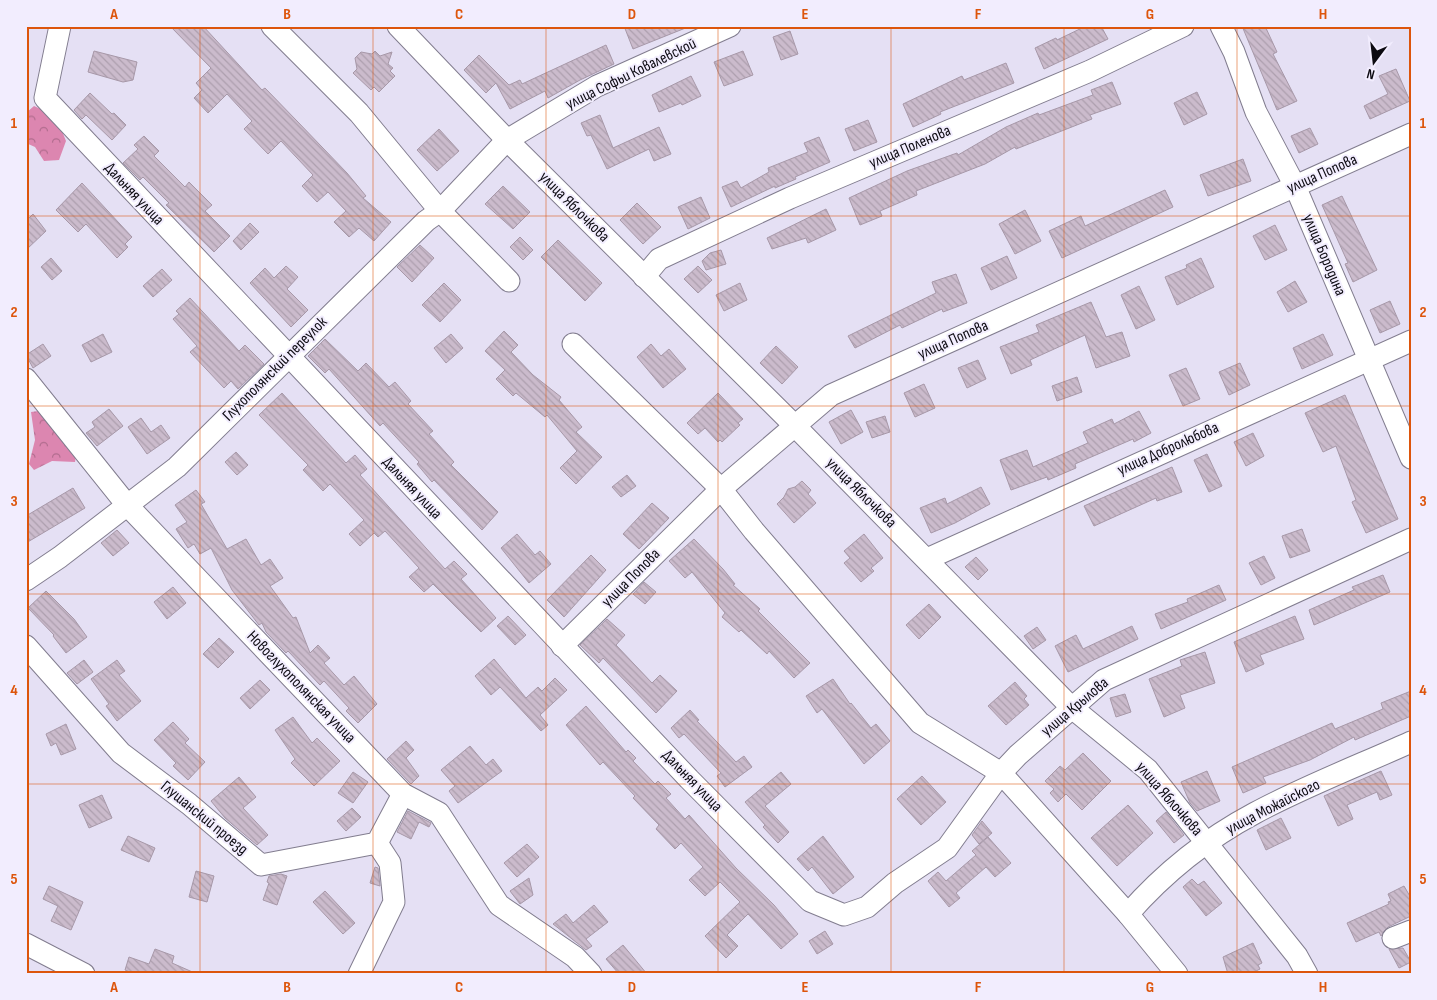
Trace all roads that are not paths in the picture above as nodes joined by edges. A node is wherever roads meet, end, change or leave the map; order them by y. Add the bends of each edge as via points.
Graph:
1 (60, 26) edge
2 (272, 26) edge
3 (398, 26) edge
4 (730, 26) edge
5 (1183, 26) edge
6 (1221, 26) edge
7 (1411, 134) edge
8 (507, 140) junction
9 (1295, 186) junction
10 (440, 211) junction
11 (644, 277) junction
12 (509, 281) dead end
13 (1411, 341) edge
14 (573, 344) dead end
15 (287, 356) junction
16 (1368, 360) junction
17 (26, 379) edge
18 (794, 425) junction
19 (1411, 458) edge
20 (721, 488) junction
21 (127, 506) junction
22 (1411, 540) edge
23 (927, 559) junction
24 (26, 580) edge
25 (26, 646) edge
26 (562, 646) junction
27 (1071, 707) junction
28 (1411, 742) edge
29 (1001, 774) junction
30 (403, 794) junction
31 (377, 843) junction
32 (1206, 843) junction
33 (1128, 914) junction
34 (844, 915) joint
35 (26, 944) edge
36 (84, 974) edge
37 (359, 974) edge
38 (591, 974) edge
39 (1177, 974) edge
40 (1307, 974) edge

1 - 15 street, Дальняя улица via 45,98
2 - 10 street via 359,113
3 - 8 street, улица Яблочкова
4 - 8 street, улица Софьи Ковалевской via 597,86
5 - 11 street, улица Поленова via 1090,71 790,198 659,259
6 - 9 street, улица Бородина via 1256,112
7 - 9 street, улица Попова
8 - 10 street, Глухополянский переулок
8 - 11 street, улица Яблочкова
9 - 16 street, улица Бородина
9 - 18 street, улица Попова via 831,395
10 - 12 street
10 - 15 street, Глухополянский переулок
11 - 18 street, улица Яблочкова
13 - 16 street, улица Добролюбова
14 - 20 street
15 - 21 street, Глухополянский переулок via 177,466
15 - 26 street, Дальняя улица
16 - 19 street, улица Бородина
16 - 23 street, улица Добролюбова
17 - 21 street, Новоглухополянская улица
18 - 20 street, улица Попова
18 - 23 street, улица Яблочкова
20 - 26 street, улица Попова
20 - 29 street via 920,723
21 - 24 street, Глухополянский переулок
21 - 30 street, Новоглухополянская улица
22 - 27 street, улица Крылова via 1104,680
23 - 27 street, улица Яблочкова
25 - 31 street, Глушанский проезд via 121,753 189,804 261,865
26 - 34 street, Дальняя улица via 810,901
27 - 29 street, улица Крылова
27 - 32 street, улица Яблочкова via 1148,770
28 - 32 street, улица Можайского via 1255,812
29 - 33 street
29 - 34 street, улица Крылова via 947,848 895,882 867,907
30 - 31 street
30 - 38 street, Новоглухополянская улица via 438,813 499,905 575,957
31 - 37 street via 390,863 394,902
32 - 33 street, улица Можайского
32 - 40 street, улица Яблочкова via 1297,956
33 - 39 street
35 - 36 street

